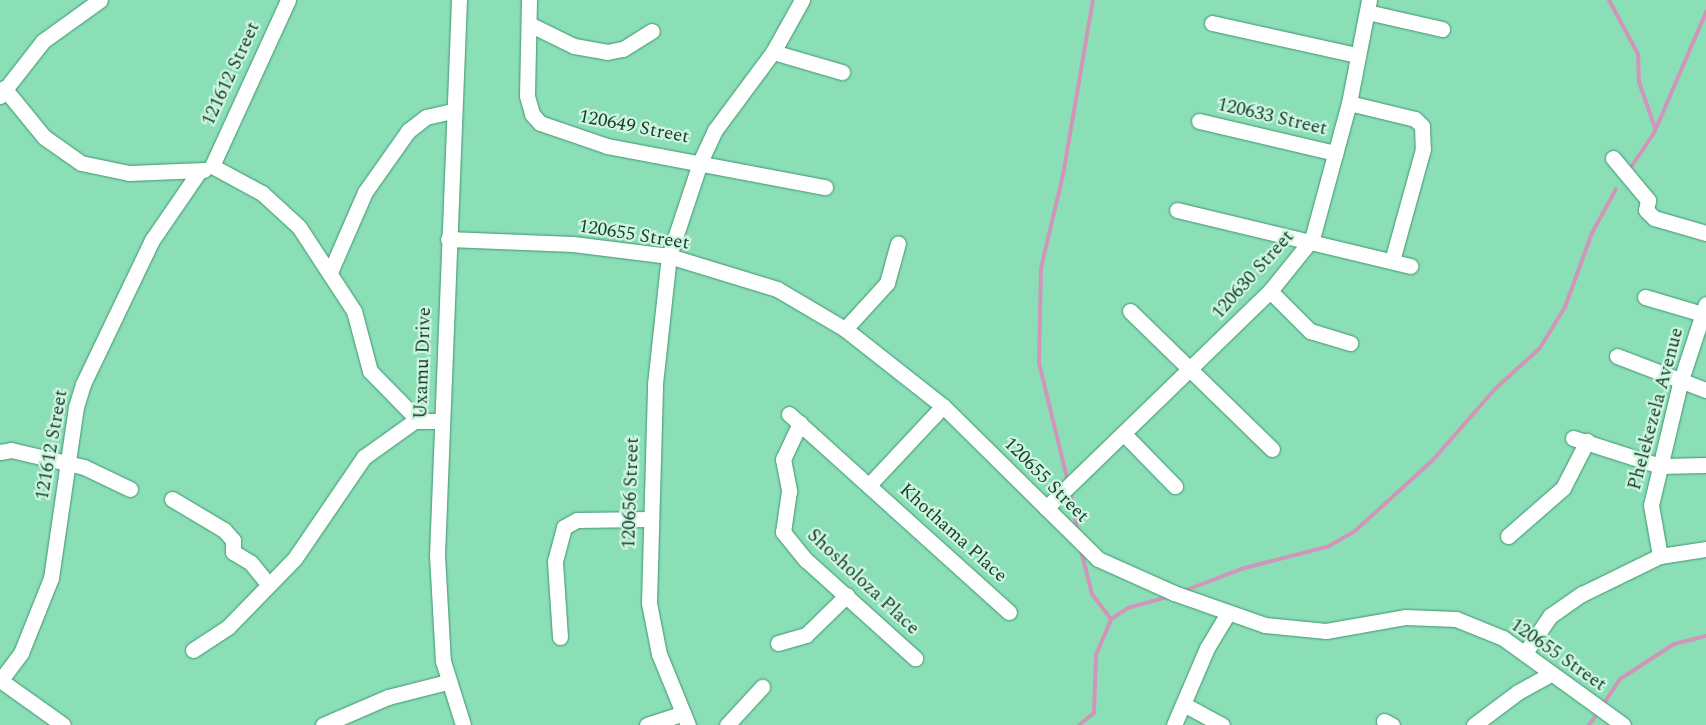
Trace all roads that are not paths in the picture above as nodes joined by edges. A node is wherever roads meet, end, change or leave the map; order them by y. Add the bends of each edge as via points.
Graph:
1 (100, 0) edge
2 (288, 0) edge
3 (459, 0) edge
4 (529, 0) edge
5 (802, 0) edge
6 (1368, 6) edge
7 (1212, 23) dead end
8 (528, 24) junction
9 (1442, 29) dead end
10 (652, 31) dead end
11 (773, 52) junction
12 (1356, 55) junction
13 (842, 72) dead end
14 (2, 92) edge
15 (1349, 103) junction
16 (453, 111) junction
17 (1199, 121) dead end
18 (1335, 153) junction
19 (1613, 158) dead end
20 (700, 160) junction
21 (212, 166) junction
22 (198, 173) junction
23 (825, 187) dead end
24 (1177, 210) dead end
25 (1706, 234) edge
26 (1312, 239) junction
27 (448, 240) junction
28 (898, 243) dead end
29 (669, 256) junction
30 (1392, 260) junction
31 (1410, 266) dead end
32 (331, 270) junction
33 (1270, 291) junction
34 (1645, 297) dead end
35 (1130, 311) dead end
36 (1705, 311) edge
37 (845, 329) junction
38 (1350, 343) dead end
39 (1617, 356) dead end
40 (1191, 369) junction
41 (1680, 383) junction
42 (1706, 390) edge
43 (943, 406) junction
44 (795, 418) joint
45 (417, 419) junction
46 (441, 420) junction
47 (1124, 434) junction
48 (1272, 449) dead end
49 (0, 452) edge
50 (70, 465) junction
51 (1706, 465) edge
52 (1660, 466) junction
53 (869, 486) junction
54 (1174, 486) dead end
55 (130, 489) dead end
56 (172, 500) dead end
57 (1046, 508) junction
58 (648, 519) junction
59 (1508, 536) dead end
60 (1706, 548) edge
61 (1660, 556) junction
62 (268, 584) junction
63 (847, 595) junction
64 (1009, 612) dead end
65 (1228, 613) junction
66 (560, 637) dead end
67 (778, 643) dead end
68 (193, 650) dead end
69 (1525, 653) junction
70 (916, 658) dead end
71 (1551, 674) junction
72 (0, 681) edge
73 (447, 682) junction
74 (762, 686) dead end
75 (1185, 704) junction
76 (685, 719) edge
77 (63, 725) edge
78 (323, 725) edge
79 (463, 725) edge
80 (647, 725) edge
81 (727, 725) edge
82 (1174, 725) edge
83 (1222, 725) edge
84 (1474, 725) edge
85 (1623, 725) edge

1 - 14 street via 43,42
2 - 21 street, 121612 Street
3 - 16 street, Uxamu Drive
4 - 8 street, 120649 Street
5 - 11 street
6 - 9 street
6 - 12 street, 120630 Street
7 - 12 street
8 - 10 street via 574,46 607,52 623,49
8 - 20 street, 120649 Street via 526,96 532,114 540,123 607,146
11 - 13 street
11 - 20 street via 715,130
12 - 15 street, 120630 Street
14 - 22 street via 44,138 80,163 110,172
15 - 18 street, 120630 Street
15 - 30 street via 1415,118 1424,134
16 - 27 street, Uxamu Drive
16 - 32 street via 426,117 408,131 365,192
17 - 18 street, 120633 Street
18 - 26 street, 120630 Street
19 - 25 street via 1648,200 1646,210 1654,218
20 - 23 street, 120649 Street
20 - 29 street
21 - 22 street
21 - 32 street via 285,211
22 - 50 street, 121612 Street via 152,240 102,340 76,407
24 - 26 street
26 - 30 street
26 - 33 street, 120630 Street
27 - 29 street, 120655 Street via 573,244
27 - 46 street, Uxamu Drive
28 - 37 street via 887,282
29 - 37 street, 120655 Street via 778,289
29 - 58 street, 120656 Street via 655,384
30 - 31 street
32 - 45 street via 354,311 370,371
33 - 38 street via 1310,331
33 - 40 street, 120630 Street
34 - 36 street
35 - 40 street
36 - 41 street, Phelekezela Avenue
37 - 43 street, 120655 Street
39 - 41 street
40 - 47 street, 120630 Street
40 - 48 street
41 - 42 street
41 - 52 street, Phelekezela Avenue
43 - 53 street, Khothama Place
43 - 57 street, 120655 Street
44 - 53 street, Khothama Place
44 - 63 street, Shosholoza Place via 783,459 789,490 783,532 806,560
45 - 46 street
45 - 62 street via 364,457 316,532
46 - 73 street, Uxamu Drive via 437,596
47 - 54 street
47 - 57 street, 120630 Street
49 - 50 street via 11,450
50 - 55 street via 102,473
50 - 72 street, 121612 Street via 48,590 21,653
51 - 52 street
52 - 59 street via 1580,439 1563,488
52 - 61 street, Phelekezela Avenue via 1651,504
53 - 64 street, Khothama Place
56 - 62 street via 224,530 233,540 233,552 251,563
57 - 65 street, 120655 Street via 1098,559
58 - 66 street via 577,520 564,527 555,561
58 - 76 street, 120656 Street via 651,626
60 - 61 street
61 - 69 street via 1564,605
62 - 68 street via 228,627
63 - 67 street via 806,635
63 - 70 street, Shosholoza Place
65 - 69 street, 120655 Street via 1265,625 1326,630 1405,617 1439,616 1503,638
65 - 75 street via 1207,648
69 - 71 street, 120655 Street
71 - 84 street via 1518,692
71 - 85 street, 120655 Street
72 - 77 street
73 - 78 street via 388,697
73 - 79 street, Uxamu Drive
74 - 81 street
75 - 82 street
75 - 83 street
76 - 80 street

